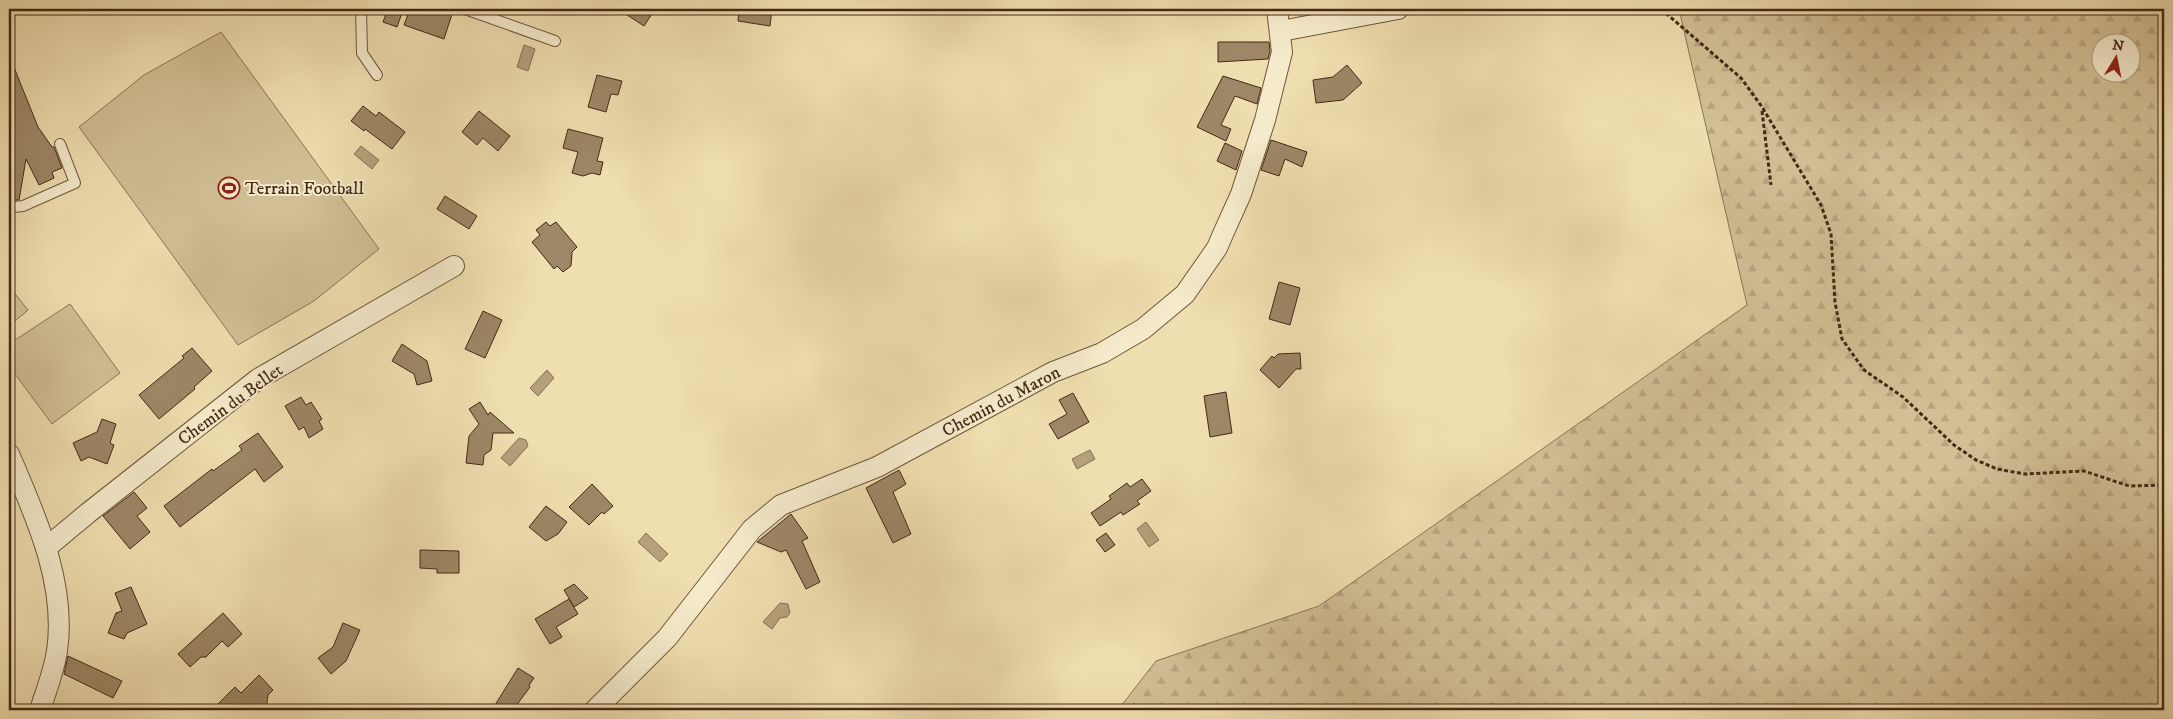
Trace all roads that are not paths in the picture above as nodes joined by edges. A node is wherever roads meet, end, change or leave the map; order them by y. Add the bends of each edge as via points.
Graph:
1 (361, 9) edge
2 (465, 9) edge
3 (1277, 9) edge
4 (1398, 9) edge
5 (1281, 31) junction
6 (555, 41) dead end
7 (377, 75) dead end
8 (60, 144) dead end
9 (9, 205) edge
10 (454, 266) dead end
11 (9, 454) edge
12 (46, 548) junction
13 (40, 710) edge
14 (596, 710) edge

1 - 7 lane via 362,53
2 - 6 lane
3 - 5 street, Chemin du Maron
4 - 5 street
5 - 14 street, Chemin du Maron via 1282,52 1265,120 1241,194 1217,248 1185,294 1143,329 1102,353 1021,388 877,467 781,505 752,529 667,638
8 - 9 lane via 75,183 23,206
10 - 12 street, Chemin du Bellet via 258,379
11 - 12 street
12 - 13 street via 59,610 57,652

